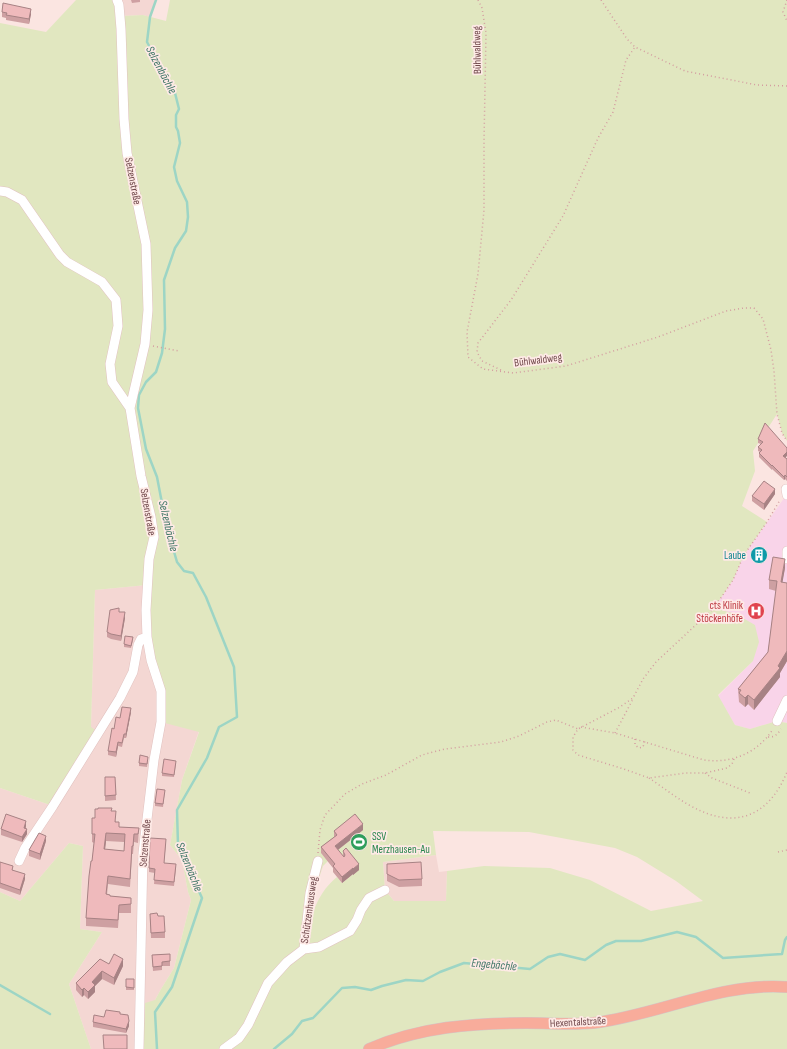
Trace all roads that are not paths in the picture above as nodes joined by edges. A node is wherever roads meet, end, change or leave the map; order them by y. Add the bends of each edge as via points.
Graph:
1 (117, 0) edge
2 (0, 191) edge
3 (130, 408) junction
4 (787, 551) edge
5 (787, 559) edge
6 (147, 637) junction
7 (787, 700) edge
8 (781, 724) road end
9 (19, 861) dead end
10 (318, 861) road end
11 (385, 890) dead end
12 (304, 949) junction
13 (787, 987) edge
14 (139, 1049) edge
15 (224, 1049) edge
16 (369, 1049) edge

1 - 3 street, Selzenstraße via 121,29 127,153 146,244 148,310 145,344
2 - 3 street via 22,200 60,255 67,262 102,282 116,300 118,326 110,364 112,382
3 - 6 street, Selzenstraße via 154,537 147,585
4 - 5 street
6 - 9 street via 141,639 138,645 133,672 120,698
6 - 14 street, Selzenstraße via 161,691 161,722 142,853
7 - 8 street
10 - 12 street, Schützenhausweg via 310,893
11 - 12 street via 369,898 350,930 319,948
12 - 15 street, Schützenhausweg via 287,962 268,983 248,1025 239,1038
13 - 16 main road, Hexentalstraße via 740,988 592,1023 449,1027 408,1035

